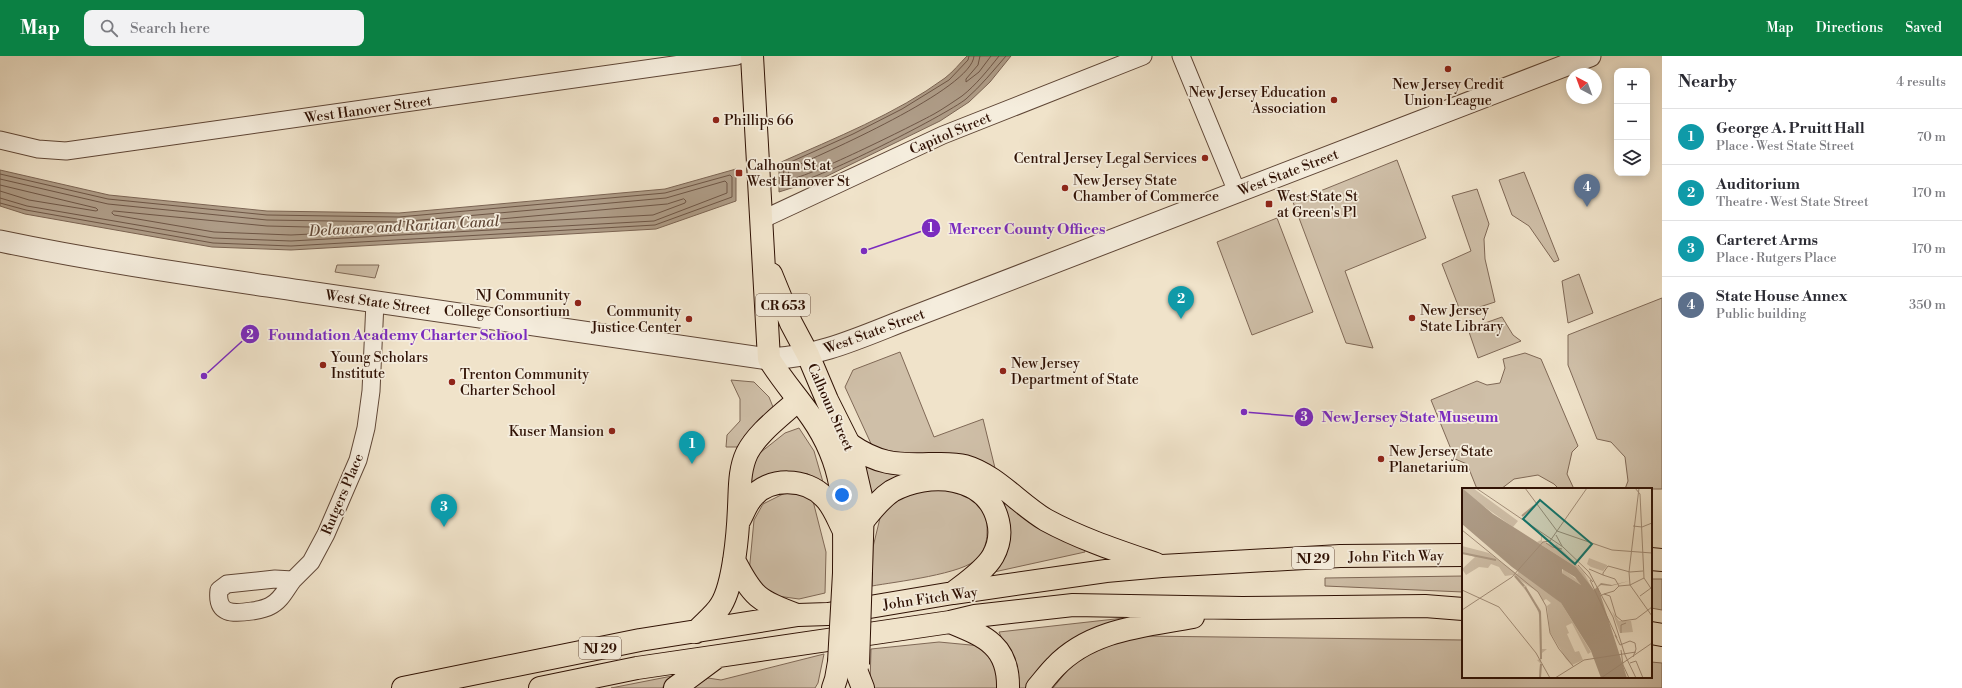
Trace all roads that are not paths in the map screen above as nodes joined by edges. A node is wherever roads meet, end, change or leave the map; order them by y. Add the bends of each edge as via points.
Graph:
1 (737, 56) edge
2 (752, 56) edge
3 (1143, 56) edge
4 (1181, 56) edge
5 (1590, 56) edge
6 (1566, 60) edge
7 (0, 140) edge
8 (1237, 192) junction
9 (761, 220) junction
10 (0, 241) edge
11 (764, 252) junction
12 (376, 302) junction
13 (808, 355) junction
14 (769, 359) junction
15 (798, 400) junction
16 (849, 444) junction
17 (739, 522) junction
18 (853, 526) junction
19 (1662, 549) edge
20 (1652, 550) edge
21 (1462, 554) edge
22 (1652, 559) edge
23 (734, 560) junction
24 (1662, 560) edge
25 (1162, 566) junction
26 (293, 580) dead end
27 (953, 593) junction
28 (1242, 608) junction
29 (1462, 609) edge
30 (798, 615) junction
31 (950, 622) junction
32 (696, 632) junction
33 (1652, 633) edge
34 (1662, 635) edge
35 (718, 656) junction
36 (853, 674) edge
37 (570, 686) edge
38 (403, 688) edge
39 (540, 688) edge
40 (675, 688) edge
41 (833, 688) edge
42 (1008, 688) edge
43 (1037, 688) edge

1 - 7 street, West Hanover Street via 66,151 38,149
2 - 9 main road, Calhoun Street
3 - 9 street, Capitol Street via 943,135
4 - 8 street
5 - 6 street, West State Street
6 - 8 street, West State Street
8 - 13 street, West State Street
9 - 11 main road, Calhoun Street
10 - 12 street, West State Street via 50,252
11 - 13 main road, Calhoun Street / CR 653 via 790,323
11 - 14 main road, Calhoun Street / CR 653
12 - 14 street, West State Street
12 - 26 street, Rutgers Place via 371,391 358,460 311,562
13 - 14 street, West State Street
13 - 16 main road, Calhoun Street
14 - 15 main road, Calhoun Street
15 - 17 main road via 755,441 747,453 741,470
15 - 18 main road, Calhoun Street via 812,418 828,447 840,478 844,504
16 - 18 main road, Calhoun Street via 863,505
16 - 25 main road via 874,459 888,463 966,466 986,476 1058,526
17 - 18 main road via 751,499 758,493 774,484 792,482 813,488
17 - 23 main road
18 - 27 main road via 879,501 893,491 909,485 952,480 976,487 988,498 996,513 999,524 998,543 990,560
18 - 36 main road, Calhoun Street, bridge
19 - 20 main road
21 - 25 main road, John Fitch Way / NJ 29 via 1340,556
22 - 24 main road
23 - 30 main road via 745,581 758,597
23 - 32 main road via 728,588 721,605
25 - 27 main road, John Fitch Way / NJ 29 via 1106,571
27 - 30 main road, John Fitch Way / NJ 29 via 828,614
28 - 29 main road, John Fitch Way / NJ 29 via 1426,606
28 - 31 main road, John Fitch Way / NJ 29 via 1073,605 975,616
28 - 43 main road via 1111,633 1083,645 1056,666
30 - 32 main road, John Fitch Way / NJ 29
31 - 35 main road, John Fitch Way / NJ 29
31 - 42 main road via 990,641 1006,663
32 - 38 main road, John Fitch Way / NJ 29 via 519,663
33 - 34 main road
35 - 37 main road, John Fitch Way / NJ 29 via 637,668
35 - 40 main road
36 - 41 main road, Calhoun Street via 836,679
37 - 39 main road, John Fitch Way / NJ 29

